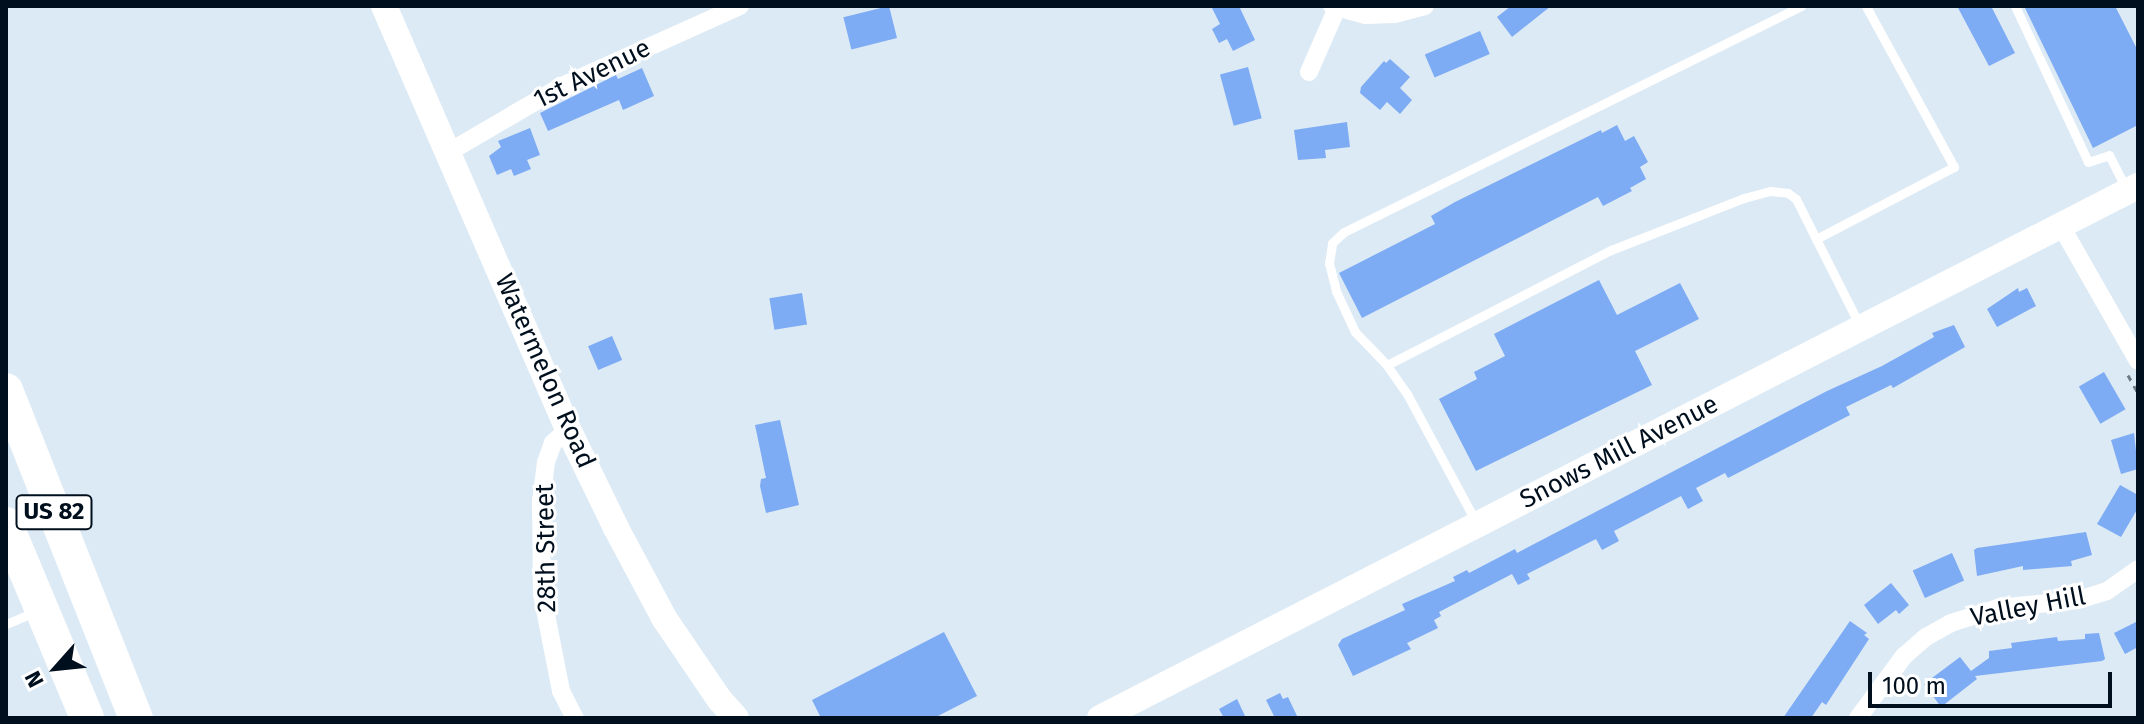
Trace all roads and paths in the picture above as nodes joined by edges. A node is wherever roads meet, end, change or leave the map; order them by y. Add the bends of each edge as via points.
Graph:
1 (384, 6) edge
2 (740, 6) edge
3 (1425, 6) edge
4 (1801, 6) edge
5 (1866, 6) edge
6 (2015, 6) edge
7 (1335, 7) edge
8 (1309, 72) dead end
9 (449, 152) junction
10 (2132, 189) edge
11 (2061, 226) junction
12 (1816, 239) junction
13 (1861, 328) junction
14 (2138, 361) edge
15 (1387, 365) junction
16 (6, 390) edge
17 (568, 429) junction
18 (6, 524) edge
19 (1478, 525) junction
20 (2138, 569) edge
21 (41, 609) junction
22 (6, 624) edge
23 (102, 635) junction
24 (87, 718) edge
25 (136, 718) edge
26 (575, 718) edge
27 (736, 718) edge
28 (1100, 718) edge
29 (1858, 718) edge

1 - 9 main road, Watermelon Road
2 - 9 street, 1st Avenue via 562,86
3 - 7 street via 1365,15
4 - 15 lane via 1344,232 1332,243 1329,263 1336,291 1355,332
5 - 12 lane via 1954,167
6 - 10 lane via 2088,162 2109,155
7 - 8 street
9 - 17 main road, Watermelon Road
10 - 11 main road, Snows Mill Avenue
11 - 13 main road, Snows Mill Avenue
11 - 14 street
12 - 13 lane
12 - 15 lane via 1788,193 1770,191 1744,198 1611,250
13 - 19 main road, Snows Mill Avenue
15 - 19 lane
16 - 23 highway, US 82
17 - 26 street, 28th Street via 553,443 546,462 542,594 561,691
17 - 27 main road, Watermelon Road via 664,618
18 - 21 highway, US 82
19 - 28 main road, Snows Mill Avenue
20 - 29 street, Valley Hill via 2107,591 2078,600 1998,608 1951,623 1904,656
21 - 22 lane
21 - 23 highway via 77,604
21 - 24 highway, US 82
23 - 25 highway, US 82

